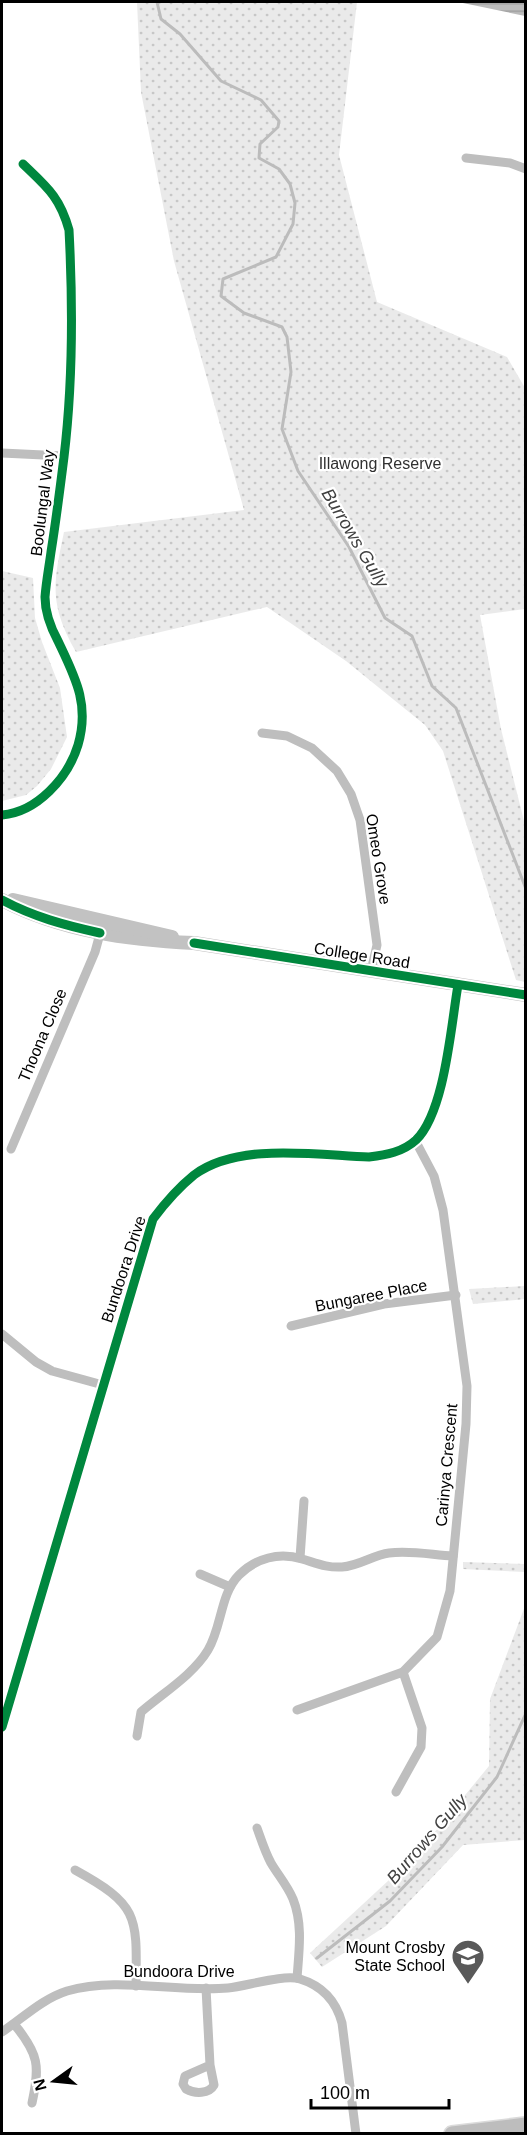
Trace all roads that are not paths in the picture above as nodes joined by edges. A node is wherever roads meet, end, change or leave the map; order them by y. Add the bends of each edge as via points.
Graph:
1 (466, 158) dead end
2 (23, 164) dead end
3 (525, 169) edge
4 (2, 453) edge
5 (64, 456) junction
6 (262, 733) dead end
7 (2, 815) edge
8 (2, 899) edge
9 (101, 927) junction
10 (371, 971) junction
11 (458, 985) junction
12 (525, 996) edge
13 (415, 1140) junction
14 (11, 1149) dead end
15 (456, 1296) junction
16 (291, 1326) dead end
17 (2, 1334) edge
18 (103, 1385) junction
19 (304, 1501) dead end
20 (453, 1556) junction
21 (300, 1558) junction
22 (200, 1574) dead end
23 (230, 1587) junction
24 (403, 1672) junction
25 (297, 1710) dead end
26 (2, 1727) edge
27 (137, 1736) dead end
28 (396, 1792) dead end
29 (257, 1828) dead end
30 (75, 1870) dead end
31 (297, 1978) junction
32 (136, 1986) junction
33 (206, 1988) junction
34 (14, 2024) junction
35 (2, 2032) edge
36 (210, 2065) dead end
37 (32, 2103) dead end
38 (525, 2124) edge
39 (356, 2133) edge
40 (452, 2133) edge

1 - 3 street via 510,163
2 - 5 street, Boolungal Way via 56,196 69,230 71,383
4 - 5 street
5 - 7 street, Boolungal Way via 45,597 49,622 81,693 81,731 72,759 57,782 23,810
6 - 10 street, Omeo Grove via 287,736 312,748 338,771 351,794 360,820 377,945
8 - 9 main road, College Road via 26,913 58,923
9 - 10 main road, College Road via 145,941 194,943
9 - 14 street, Thoona Close via 95,952
10 - 11 main road, College Road
11 - 12 main road, College Road
11 - 13 street, Bundoora Drive via 440,1091 432,1115
13 - 15 street, Carinya Crescent via 438,1186
13 - 18 street, Bundoora Drive via 393,1153 369,1157 264,1153 233,1157 195,1174 153,1219
15 - 16 street, Bungaree Place via 384,1304
15 - 20 street, Carinya Crescent via 467,1386
17 - 18 street via 44,1367
18 - 26 street, Bundoora Drive
19 - 21 street
20 - 21 street via 388,1553 340,1568
20 - 24 street, Carinya Crescent via 450,1591 437,1637
21 - 23 street via 281,1555 262,1560 238,1576
22 - 23 street
23 - 27 street via 208,1650 193,1668 141,1712
24 - 25 street, Carinya Crescent
24 - 28 street via 422,1728 421,1747
29 - 31 street via 296,1910 300,1943
30 - 32 street via 112,1893 129,1912 137,1938
31 - 33 street, Bundoora Drive
31 - 39 street via 329,1995 338,2009
32 - 33 street, Bundoora Drive
32 - 34 street, Bundoora Drive via 92,1986 66,1991 43,2001
33 - 36 street
34 - 35 street, Bundoora Drive
34 - 37 street via 37,2061 38,2078
38 - 40 main road

